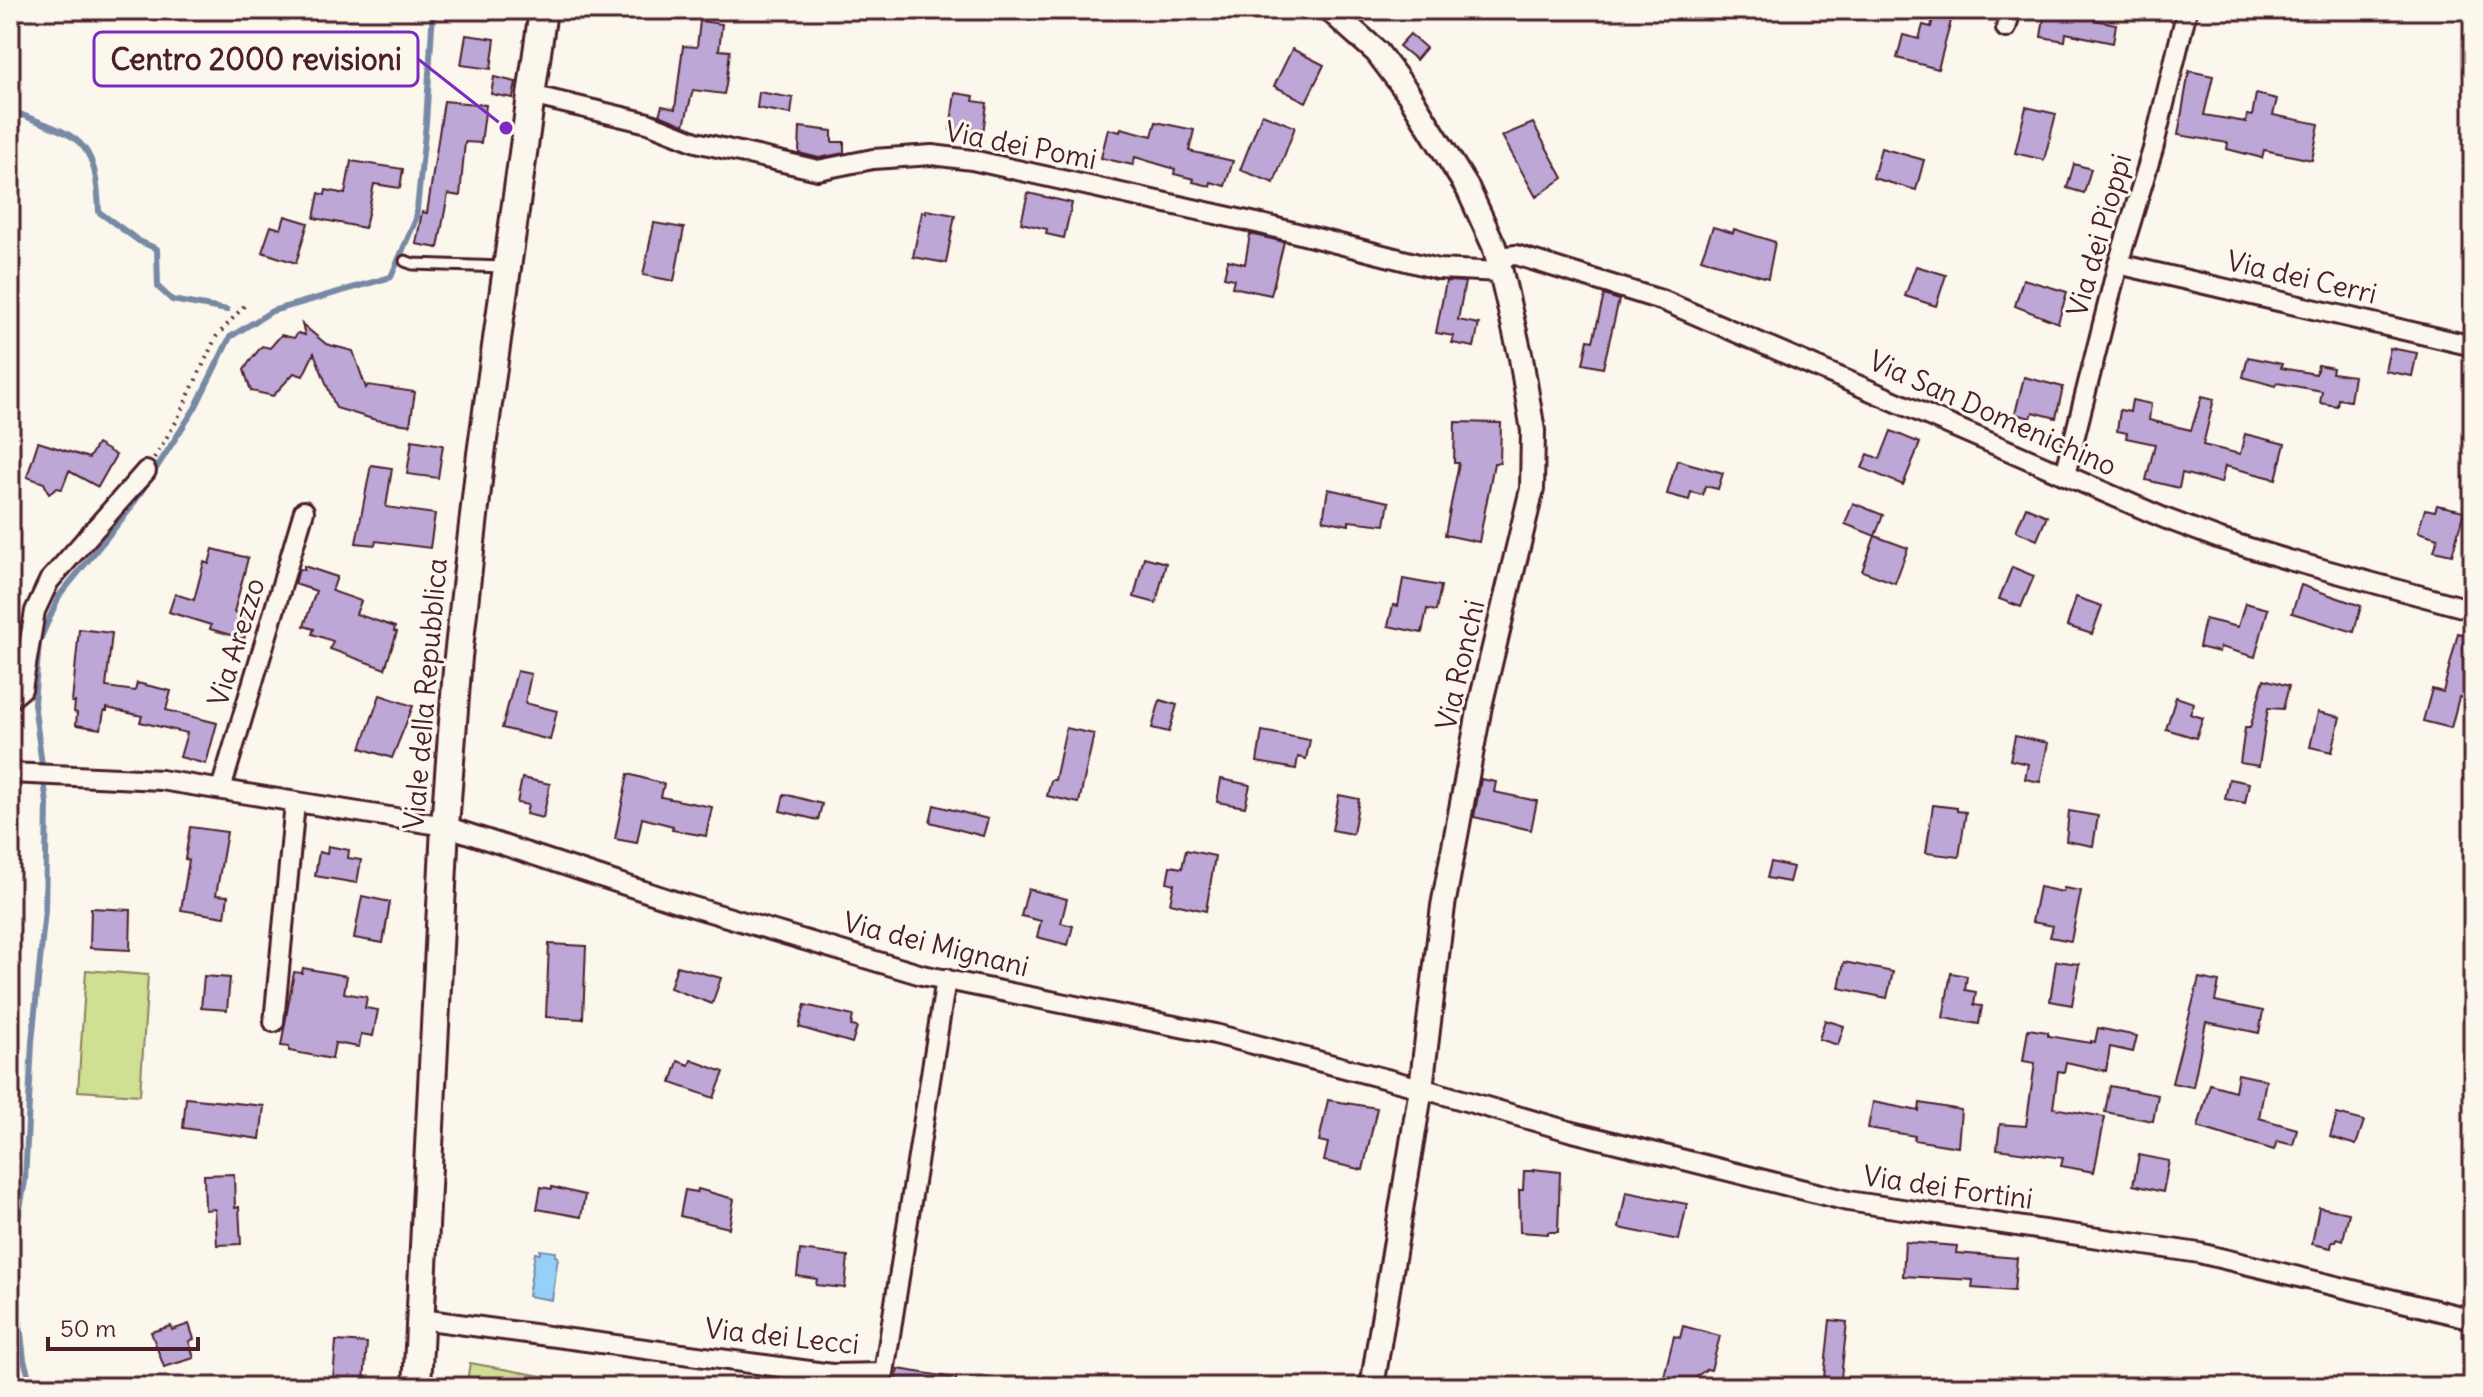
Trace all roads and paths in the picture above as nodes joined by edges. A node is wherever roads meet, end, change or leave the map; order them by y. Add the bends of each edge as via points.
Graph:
1 (543, 10) edge
2 (1330, 10) edge
3 (2187, 10) edge
4 (531, 95) junction
5 (405, 261) dead end
6 (1499, 264) junction
7 (2118, 264) junction
8 (507, 267) junction
9 (244, 306) dead end
10 (2473, 346) edge
11 (146, 471) joint
12 (2065, 475) junction
13 (304, 511) dead end
14 (2473, 610) edge
15 (10, 699) edge
16 (10, 773) edge
17 (221, 789) junction
18 (295, 803) junction
19 (445, 826) junction
20 (946, 979) junction
21 (274, 1022) dead end
22 (1421, 1088) junction
23 (421, 1319) junction
24 (2473, 1319) edge
25 (417, 1387) edge
26 (1372, 1387) edge

1 - 4 main road, Viale della Repubblica
2 - 6 street, Via Ronchi via 1377,52 1408,93 1468,189
3 - 7 street, Via dei Pioppi
4 - 6 street, Via dei Pomi via 818,170 932,155 972,160 1438,269
4 - 8 main road, Viale della Repubblica
5 - 8 lane
6 - 12 street, Via San Domenichino via 1516,255 1664,301
6 - 22 street, Via Ronchi via 1533,431 1532,489 1480,706 1443,906
7 - 10 street, Via dei Cerri
7 - 12 street, Via dei Pioppi
8 - 19 main road, Viale della Repubblica via 458,657
9 - 11 path via 216,337
11 - 15 street via 49,581 35,611 22,689
12 - 14 street, Via San Domenichino via 2220,539
13 - 17 street, Via Arezzo
16 - 17 street via 161,780
17 - 18 street
18 - 19 street
18 - 21 street
19 - 20 street, Via dei Mignani via 680,903
19 - 23 main road, Viale della Repubblica
20 - 22 street, Via dei Mignani via 1215,1034
20 - 23 street, Via dei Lecci via 884,1373 832,1374
22 - 24 street, Via dei Fortini via 1848,1201 2199,1253
22 - 26 street, Via Ronchi
23 - 25 main road, Viale della Repubblica

